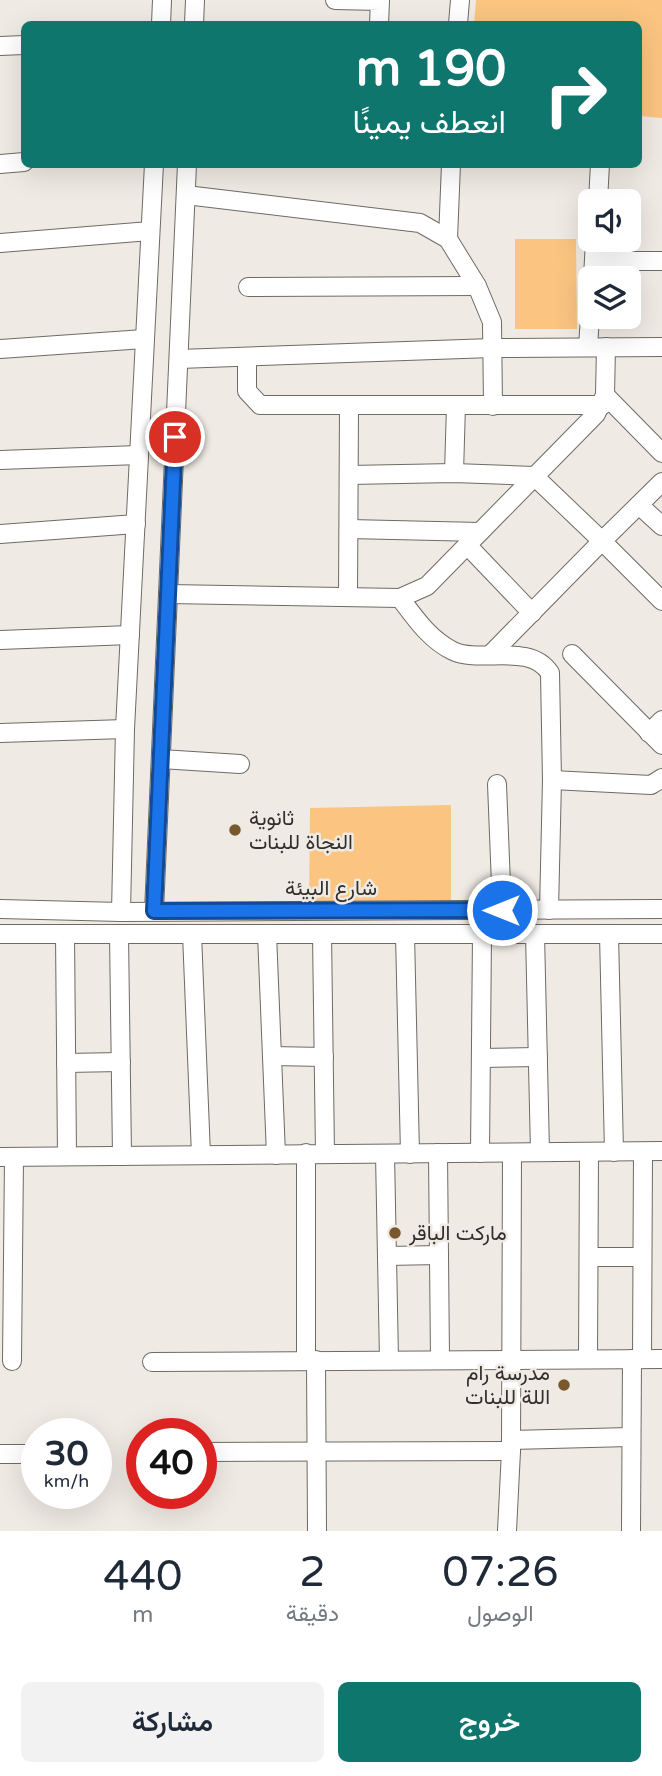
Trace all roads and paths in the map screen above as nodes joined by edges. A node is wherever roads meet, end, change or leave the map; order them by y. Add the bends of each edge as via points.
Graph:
1 (162, 0) edge
2 (195, 0) edge
3 (335, 0) edge
4 (460, 0) edge
5 (161, 21) edge
6 (194, 21) edge
7 (379, 21) edge
8 (458, 21) edge
9 (21, 45) edge
10 (0, 46) edge
11 (21, 162) edge
12 (0, 163) edge
13 (154, 168) edge
14 (187, 168) edge
15 (451, 168) edge
16 (600, 168) edge
17 (599, 189) edge
18 (186, 195) junction
19 (150, 231) junction
20 (448, 239) junction
21 (0, 243) edge
22 (662, 261) edge
23 (624, 266) edge
24 (477, 286) junction
25 (248, 287) dead end
26 (589, 329) edge
27 (144, 339) junction
28 (588, 347) junction
29 (606, 347) junction
30 (662, 347) edge
31 (492, 348) junction
32 (0, 349) edge
33 (247, 357) junction
34 (179, 359) junction
35 (604, 400) junction
36 (349, 405) junction
37 (456, 405) junction
38 (493, 406) junction
39 (662, 453) edge
40 (139, 455) junction
41 (0, 460) edge
42 (454, 473) junction
43 (349, 475) junction
44 (534, 476) junction
45 (662, 482) edge
46 (639, 505) junction
47 (136, 524) junction
48 (662, 526) edge
49 (349, 529) junction
50 (0, 534) edge
51 (473, 539) junction
52 (602, 541) junction
53 (168, 594) junction
54 (348, 597) junction
55 (400, 598) junction
56 (662, 601) edge
57 (532, 613) junction
58 (130, 635) junction
59 (0, 640) edge
60 (572, 654) dead end
61 (490, 656) junction
62 (125, 729) junction
63 (0, 733) edge
64 (658, 733) edge
65 (161, 759) junction
66 (240, 764) dead end
67 (662, 778) edge
68 (552, 780) junction
69 (497, 785) dead end
70 (0, 909) edge
71 (662, 909) edge
72 (502, 910) junction
73 (549, 910) junction
74 (627, 910) junction
75 (154, 911) junction
76 (121, 912) junction
77 (0, 934) edge
78 (65, 934) junction
79 (119, 934) junction
80 (192, 934) junction
81 (267, 934) junction
82 (322, 934) junction
83 (405, 934) junction
84 (482, 934) junction
85 (535, 934) junction
86 (609, 934) junction
87 (628, 934) junction
88 (662, 934) edge
89 (272, 1056) junction
90 (324, 1057) junction
91 (538, 1057) junction
92 (481, 1058) junction
93 (121, 1062) junction
94 (66, 1063) junction
95 (540, 1152) junction
96 (589, 1152) junction
97 (614, 1152) junction
98 (643, 1152) junction
99 (662, 1152) edge
100 (306, 1153) junction
101 (438, 1153) junction
102 (480, 1153) junction
103 (512, 1153) junction
104 (275, 1154) junction
105 (325, 1154) junction
106 (385, 1154) junction
107 (410, 1154) junction
108 (201, 1155) junction
109 (67, 1156) junction
110 (122, 1156) junction
111 (7, 1157) edge
112 (439, 1255) junction
113 (387, 1256) junction
114 (589, 1257) junction
115 (642, 1257) junction
116 (6, 1258) edge
117 (440, 1359) junction
118 (511, 1359) junction
119 (588, 1359) junction
120 (637, 1359) junction
121 (662, 1359) edge
122 (311, 1360) junction
123 (389, 1360) junction
124 (12, 1361) dead end
125 (152, 1362) dead end
126 (630, 1437) junction
127 (511, 1446) junction
128 (318, 1450) junction
129 (217, 1452) edge
130 (0, 1454) edge
131 (21, 1454) edge
132 (317, 1531) edge
133 (508, 1531) edge
134 (631, 1531) edge

1 - 5 street
2 - 6 street
3 - 7 street via 380,1
4 - 8 street
9 - 10 street
11 - 12 street
13 - 19 street
14 - 18 street
15 - 20 street
16 - 17 street
18 - 20 street via 420,223
18 - 34 street
19 - 21 street
19 - 27 street
20 - 24 street
22 - 23 street
24 - 25 street
24 - 31 street via 492,322
26 - 28 street
27 - 32 street
27 - 40 street
28 - 29 street
28 - 31 street
29 - 30 street
29 - 35 street
31 - 33 street
31 - 38 street
33 - 34 street
33 - 36 street via 247,391 260,405
34 - 53 street
35 - 38 street
35 - 39 street
35 - 44 street
36 - 37 street
36 - 43 street
37 - 38 street
37 - 42 street
40 - 41 street
40 - 47 street
42 - 43 street
42 - 44 street
43 - 49 street
44 - 51 street
44 - 52 street
45 - 46 street
46 - 48 street
46 - 52 street
47 - 50 street
47 - 58 street
49 - 51 street
49 - 54 street
51 - 55 street via 426,586
51 - 57 street
52 - 56 street
52 - 57 street
53 - 54 street
53 - 65 street
54 - 55 street
55 - 61 street via 421,627 454,652
57 - 61 street
58 - 59 street
58 - 62 street
60 - 64 street
61 - 68 street via 534,659 550,673
62 - 63 street
62 - 76 street
65 - 66 street
65 - 75 street
67 - 68 street via 651,785
68 - 73 street
69 - 72 street
70 - 76 street, شارع البيئة
71 - 74 street, شارع البيئة
72 - 73 street, شارع البيئة
72 - 75 street, شارع البيئة
73 - 74 street, شارع البيئة
74 - 87 street
75 - 76 street, شارع البيئة
77 - 78 street
78 - 79 street
78 - 94 street
79 - 80 street
79 - 93 street
80 - 81 street
80 - 108 street
81 - 82 street
81 - 89 street
82 - 83 street
82 - 90 street
83 - 84 street
83 - 107 street
84 - 85 street
84 - 92 street
85 - 86 street
85 - 91 street
86 - 87 street
86 - 97 street
87 - 88 street
89 - 90 street
89 - 104 street
90 - 105 street
91 - 92 street
91 - 95 street
92 - 102 street
93 - 94 street
93 - 110 street
94 - 109 street
95 - 96 street
95 - 103 street
96 - 97 street
96 - 114 street
97 - 98 street
98 - 99 street
98 - 115 street
100 - 104 street
100 - 105 street
100 - 122 street
101 - 102 street
101 - 107 street
101 - 112 street
102 - 103 street
103 - 118 street
104 - 108 street
105 - 106 street
106 - 107 street
106 - 113 street
108 - 110 street
109 - 110 street
109 - 111 street
111 - 116 street
112 - 113 street
112 - 117 street
113 - 123 street
114 - 115 street
114 - 119 street
115 - 120 street
116 - 124 street
117 - 118 street
117 - 123 street
118 - 119 street
118 - 127 street
119 - 120 street
120 - 121 street
120 - 126 street
122 - 123 street
122 - 125 street
122 - 128 street
126 - 127 street
126 - 134 street
127 - 128 street
127 - 133 street
128 - 129 street
128 - 132 street
130 - 131 street

